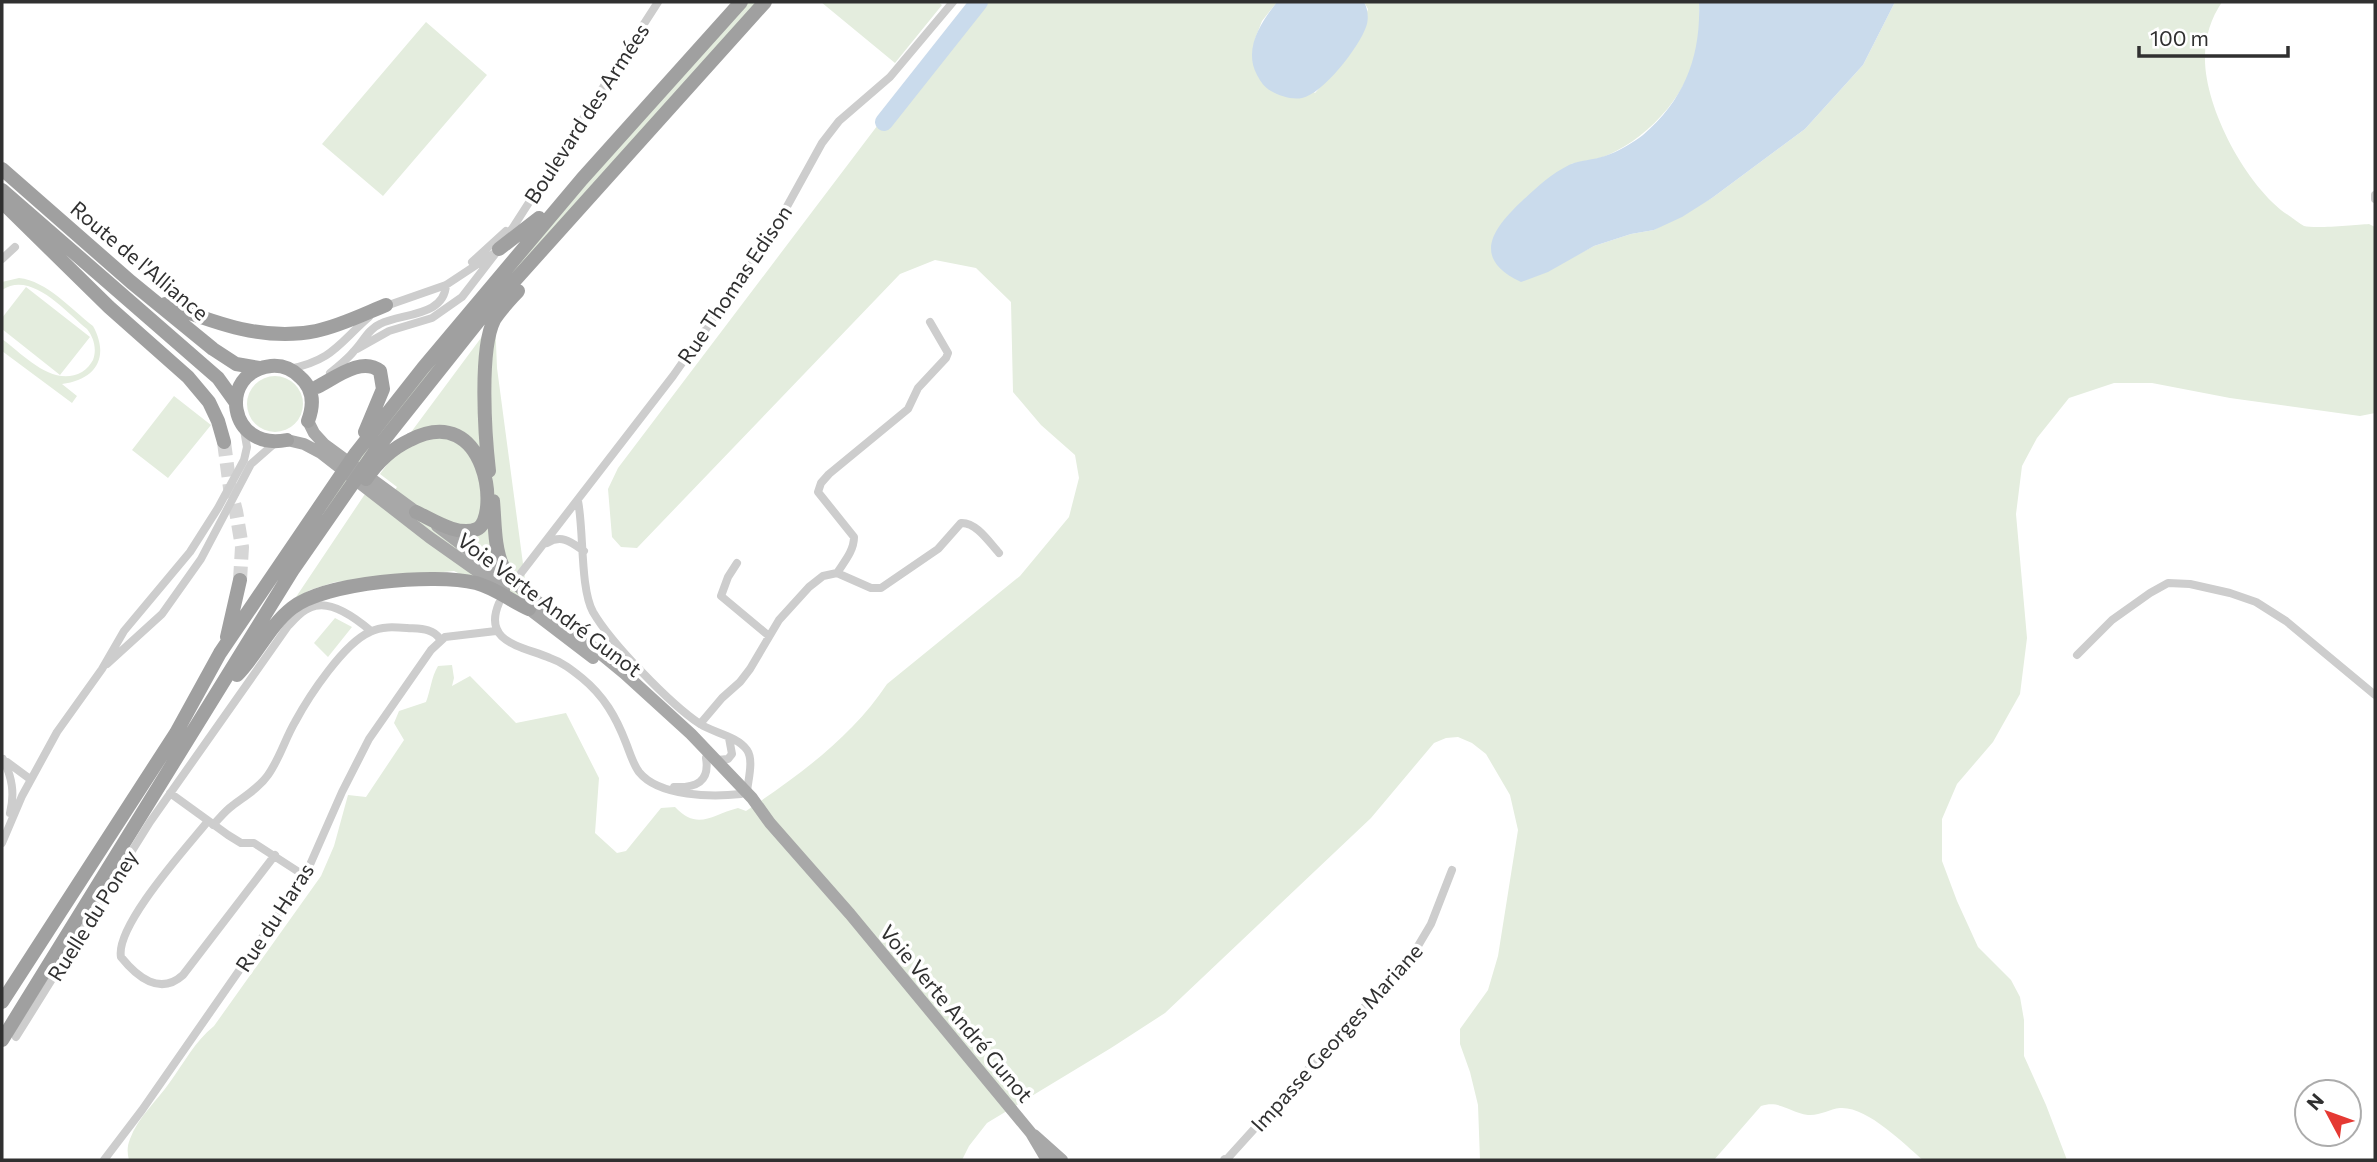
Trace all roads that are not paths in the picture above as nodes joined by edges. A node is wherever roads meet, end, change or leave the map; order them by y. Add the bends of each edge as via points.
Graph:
1 (658, 2) edge
2 (741, 2) edge
3 (765, 2) edge
4 (953, 2) edge
5 (2, 169) edge
6 (582, 179) junction
7 (2, 190) edge
8 (594, 193) junction
9 (2, 202) edge
10 (514, 224) junction
11 (15, 247) dead end
12 (499, 249) junction
13 (2, 259) edge
14 (456, 278) junction
15 (446, 285) junction
16 (415, 298) junction
17 (153, 300) junction
18 (386, 305) junction
19 (405, 317) junction
20 (930, 322) dead end
21 (357, 349) junction
22 (259, 369) junction
23 (289, 369) junction
24 (314, 390) junction
25 (236, 403) junction
26 (308, 421) joint
27 (243, 427) junction
28 (282, 441) junction
29 (224, 442) tunnel mouth
30 (323, 449) junction
31 (356, 453) junction
32 (386, 498) junction
33 (578, 501) junction
34 (416, 512) junction
35 (542, 547) junction
36 (584, 551) junction
37 (999, 553) dead end
38 (737, 563) dead end
39 (521, 573) dead end
40 (837, 573) junction
41 (240, 580) tunnel mouth
42 (152, 598) junction
43 (499, 603) dead end
44 (532, 604) junction
45 (168, 605) junction
46 (162, 614) junction
47 (371, 631) junction
48 (496, 631) junction
49 (769, 636) junction
50 (440, 639) junction
51 (224, 647) junction
52 (2077, 655) dead end
53 (102, 668) junction
54 (237, 675) junction
55 (2375, 695) edge
56 (700, 724) junction
57 (729, 738) junction
58 (2, 759) edge
59 (712, 759) junction
60 (30, 779) junction
61 (666, 787) junction
62 (170, 793) junction
63 (744, 793) junction
64 (211, 823) junction
65 (134, 829) junction
66 (2, 843) edge
67 (275, 855) junction
68 (1452, 870) dead end
69 (304, 876) junction
70 (2, 1002) edge
71 (9, 1039) edge
72 (1031, 1133) junction
73 (104, 1160) edge
74 (1047, 1160) edge
75 (1062, 1160) edge
76 (1226, 1160) edge

1 - 10 street, Boulevard des Armées
2 - 6 highway
3 - 8 highway
4 - 33 street, Rue Thomas Edison via 890,77 839,121 822,143 741,279
5 - 17 highway, Route de l'Alliance
6 - 12 highway
6 - 31 highway
7 - 25 highway, Route de l'Alliance via 218,378
8 - 44 highway via 495,319 489,334 487,453 498,551 507,573
8 - 65 highway via 445,362 345,493 278,593
9 - 29 highway via 188,377 209,402
10 - 12 street, Boulevard des Armées
10 - 14 street, Boulevard des Armées
11 - 13 street
12 - 14 street
12 - 21 street, Boulevard des Armées via 462,297 445,310 377,336
14 - 15 street
15 - 16 street
15 - 19 street via 446,294 437,304
16 - 18 street
16 - 19 street
17 - 18 highway via 226,326 271,334 319,331
17 - 22 highway, Route de l'Alliance via 228,360
18 - 23 street via 326,356
19 - 21 street via 372,329
20 - 40 street via 946,346 946,358 918,388 908,410 821,483 818,492 854,537
21 - 24 street
22 - 23 highway, Route de l'Alliance
22 - 25 highway via 242,382
23 - 24 highway
24 - 26 highway
24 - 31 highway via 360,365 375,367 382,375 383,389
25 - 27 highway
26 - 30 main road, Voie Verte André Gunot
27 - 28 highway via 259,439
27 - 42 street via 244,460 190,552
28 - 30 main road, Voie Verte André Gunot
28 - 45 street via 251,464 201,558
30 - 32 main road, Voie Verte André Gunot
31 - 51 highway
32 - 34 main road, Voie Verte André Gunot
32 - 44 main road, Voie Verte André Gunot
33 - 35 street, Rue Thomas Edison
33 - 36 street
34 - 44 main road, Voie Verte André Gunot via 457,540
34 - 54 highway via 464,531 484,522 483,472 479,457 464,438 450,431 422,434 385,457 340,515
35 - 36 street via 559,538
35 - 39 street, Rue Thomas Edison
36 - 56 street via 585,589 597,618 641,670
37 - 40 street via 973,526 961,523 938,549 881,588
38 - 49 street via 721,596
40 - 49 street via 823,576 809,587
41 - 51 highway
42 - 45 street via 165,596
42 - 46 street via 149,609
42 - 53 street via 124,631
43 - 48 street
44 - 54 highway via 483,586 447,580 336,589 289,610
44 - 59 main road, Voie Verte André Gunot via 624,673
45 - 46 street
46 - 53 street
47 - 50 street via 426,629
47 - 62 street, Ruelle du Poney via 327,605 302,613 288,626
47 - 64 street via 349,648 322,680 264,780
48 - 50 street
48 - 61 street via 514,644 565,665 592,687 616,719 638,771
49 - 56 street via 751,670
50 - 69 street, Rue du Haras via 369,739
51 - 70 highway via 176,733
52 - 55 street via 2112,620 2150,593 2168,583 2190,584 2256,602 2286,621
53 - 60 street
54 - 65 highway
56 - 57 street
57 - 59 street via 733,754 728,760
57 - 63 street via 749,752
58 - 60 street
58 - 66 street via 11,774 13,802
59 - 61 street via 695,785
59 - 63 main road, Voie Verte André Gunot
60 - 66 street
61 - 63 street via 687,793
62 - 64 street
62 - 71 street, Ruelle du Poney
63 - 72 main road, Voie Verte André Gunot via 764,811
64 - 67 street via 241,843 254,843
64 - 67 street via 135,914 120,947 121,957 148,982 167,985 183,975
65 - 71 highway
67 - 69 street
68 - 76 street, Impasse Georges Mariane via 1415,951
69 - 73 street, Rue du Haras
72 - 74 main road, Voie Verte André Gunot
72 - 75 main road, Voie Verte André Gunot

